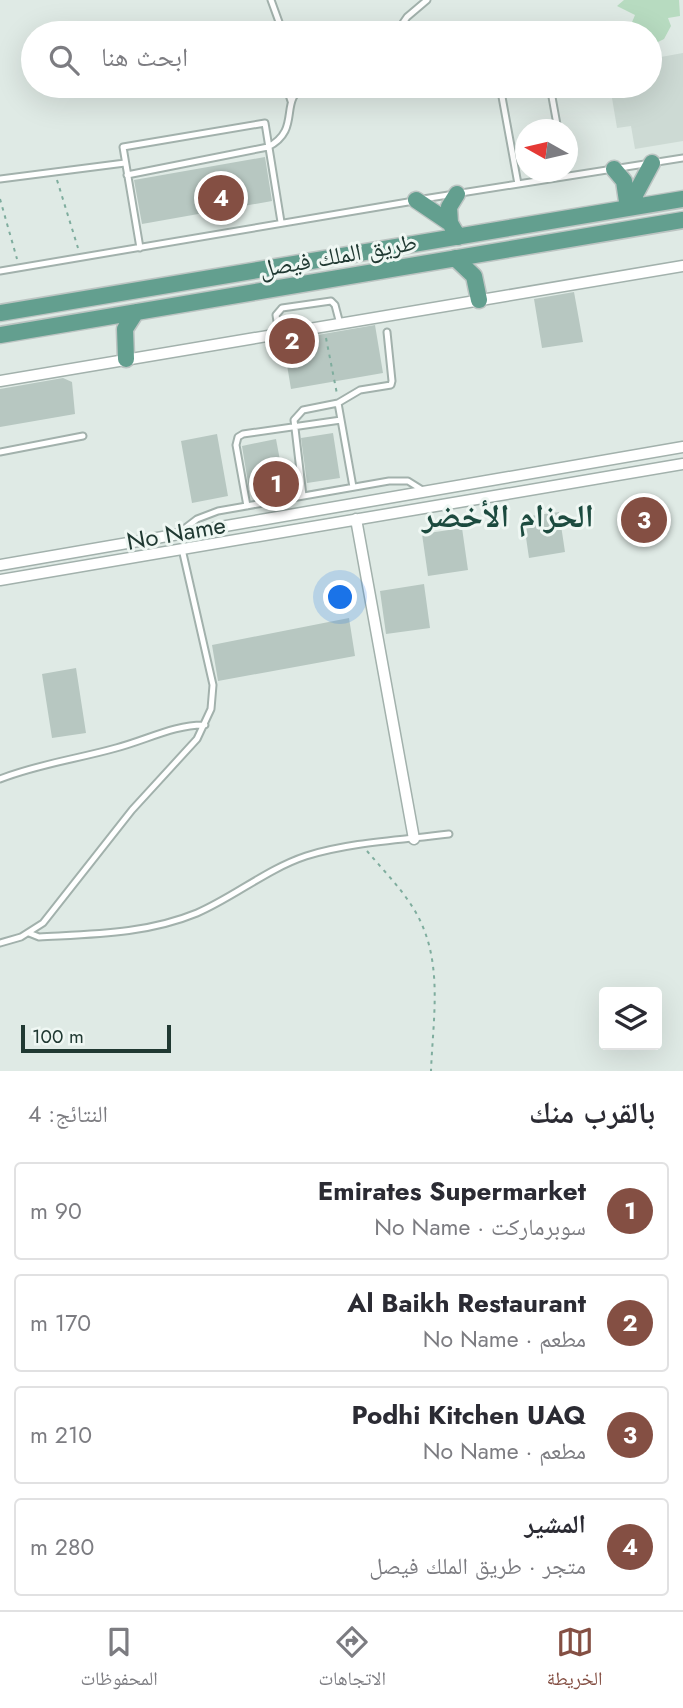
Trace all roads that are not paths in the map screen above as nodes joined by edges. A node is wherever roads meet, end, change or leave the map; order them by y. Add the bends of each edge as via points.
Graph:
1 (271, 0) edge
2 (427, 0) edge
3 (279, 21) edge
4 (404, 21) edge
5 (290, 98) edge
6 (293, 98) edge
7 (502, 98) edge
8 (552, 98) edge
9 (291, 101) junction
10 (556, 119) edge
11 (268, 147) junction
12 (683, 158) edge
13 (125, 163) junction
14 (652, 163) junction
15 (614, 169) junction
16 (578, 173) edge
17 (127, 175) junction
18 (0, 179) edge
19 (528, 182) edge
20 (518, 184) junction
21 (457, 194) junction
22 (683, 199) edge
23 (416, 200) junction
24 (628, 208) junction
25 (683, 220) edge
26 (281, 222) junction
27 (454, 230) junction
28 (140, 248) junction
29 (455, 258) junction
30 (683, 266) edge
31 (0, 271) edge
32 (479, 300) junction
33 (136, 312) junction
34 (0, 313) edge
35 (340, 324) junction
36 (387, 332) dead end
37 (279, 334) junction
38 (0, 335) edge
39 (126, 359) junction
40 (0, 381) edge
41 (338, 403) junction
42 (341, 420) junction
43 (293, 427) junction
44 (83, 436) dead end
45 (683, 447) edge
46 (0, 452) edge
47 (683, 464) edge
48 (353, 487) junction
49 (424, 491) junction
50 (303, 496) junction
51 (247, 506) junction
52 (356, 519) junction
53 (180, 533) junction
54 (182, 549) junction
55 (0, 565) edge
56 (0, 580) edge
57 (205, 725) junction
58 (0, 779) edge
59 (449, 834) dead end
60 (414, 839) junction
61 (29, 933) junction
62 (0, 943) edge

1 - 3 lane
2 - 4 lane
5 - 9 lane
6 - 9 lane
7 - 20 lane
8 - 10 lane
9 - 11 lane via 288,127 278,142
11 - 13 lane via 265,123 123,147
11 - 17 lane
11 - 26 lane
12 - 14 lane
13 - 17 lane
13 - 18 lane
14 - 15 lane
14 - 24 main road
15 - 16 lane
15 - 24 main road via 624,181
17 - 28 lane
19 - 20 lane
20 - 21 lane
21 - 23 lane
21 - 27 main road via 449,207
22 - 24 main road, طريق الملك فيصل
23 - 26 lane
23 - 27 main road
24 - 27 main road, طريق الملك فيصل
25 - 29 main road, طريق الملك فيصل
26 - 28 lane
27 - 34 main road, طريق الملك فيصل
28 - 31 lane
29 - 32 main road via 474,276
29 - 33 main road, طريق الملك فيصل
30 - 32 street
32 - 35 street
33 - 38 main road, طريق الملك فيصل
33 - 39 main road via 125,329
35 - 37 street
35 - 37 lane via 331,301 282,308 276,314
36 - 41 lane via 391,384 360,390
37 - 39 street
39 - 40 street
41 - 42 lane
41 - 43 lane via 303,410
42 - 43 lane
42 - 48 lane
43 - 50 lane
43 - 51 lane via 243,433 237,440
44 - 46 lane
45 - 49 street, No Name
47 - 52 street, No Name
48 - 49 lane via 402,480
48 - 50 lane
49 - 53 street, No Name
50 - 51 lane
51 - 53 lane via 208,514
52 - 54 street, No Name
52 - 60 street
53 - 55 street, No Name
54 - 56 street, No Name
54 - 57 lane via 213,685
57 - 58 lane via 186,726
57 - 61 lane via 49,916
59 - 60 lane
60 - 61 lane via 294,860 217,903 162,925 116,933 39,937
61 - 62 lane

